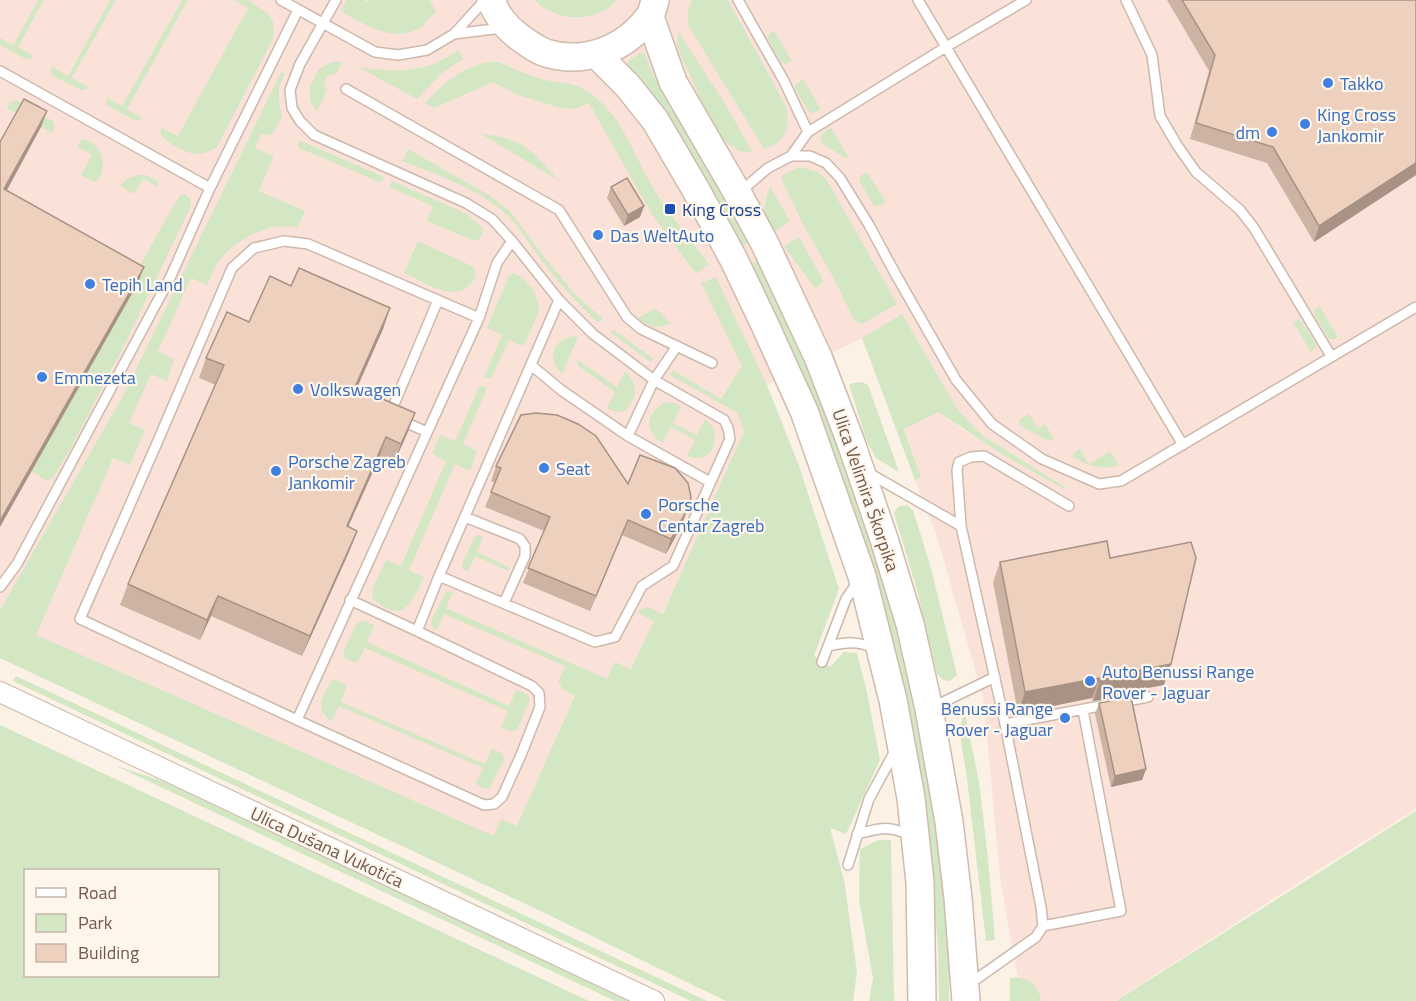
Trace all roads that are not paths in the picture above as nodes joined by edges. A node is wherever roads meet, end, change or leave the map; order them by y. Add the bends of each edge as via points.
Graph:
1 (281, 0) edge
2 (336, 0) edge
3 (485, 0) edge
4 (491, 0) edge
5 (738, 0) edge
6 (918, 0) edge
7 (1026, 0) edge
8 (1126, 0) edge
9 (653, 8) edge
10 (298, 10) junction
11 (324, 24) junction
12 (507, 27) junction
13 (454, 34) junction
14 (946, 47) junction
15 (596, 54) junction
16 (0, 71) edge
17 (346, 89) dead end
18 (808, 132) junction
19 (791, 156) junction
20 (210, 188) junction
21 (738, 194) junction
22 (512, 241) junction
23 (438, 300) junction
24 (559, 300) junction
25 (1416, 307) edge
26 (479, 318) junction
27 (677, 346) junction
28 (1331, 356) junction
29 (712, 363) dead end
30 (531, 365) junction
31 (654, 380) junction
32 (427, 432) junction
33 (628, 436) junction
34 (1183, 445) junction
35 (860, 468) junction
36 (710, 482) junction
37 (1068, 506) dead end
38 (465, 517) junction
39 (961, 526) junction
40 (439, 576) junction
41 (862, 576) junction
42 (0, 587) edge
43 (350, 600) junction
44 (504, 603) junction
45 (417, 631) junction
46 (828, 646) junction
47 (880, 649) junction
48 (822, 662) dead end
49 (995, 677) junction
50 (0, 692) edge
51 (1148, 697) dead end
52 (929, 709) junction
53 (1083, 710) junction
54 (297, 720) junction
55 (1005, 724) junction
56 (901, 741) junction
57 (857, 834) junction
58 (915, 837) junction
59 (848, 865) dead end
60 (1043, 926) junction
61 (966, 994) edge
62 (654, 1001) edge
63 (922, 1001) edge

1 - 10 lane
2 - 11 lane
3 - 13 lane
4 - 12 main road
5 - 18 lane
6 - 14 lane
7 - 14 lane
8 - 28 lane via 1152,55 1160,116 1196,172 1240,210 1254,228
9 - 15 main road via 627,40
9 - 21 main road, Ulica Velimira Škorpika via 673,82
10 - 11 lane
10 - 20 lane
11 - 13 lane via 375,52 398,55 427,50
11 - 22 lane via 300,64 290,90 292,108 300,121 314,135 466,202 492,219
12 - 13 lane
12 - 15 main road via 532,47 547,53 574,57
14 - 18 lane
14 - 34 lane
15 - 41 main road, Ulica Velimira Škorpika via 655,120 734,260 804,411
16 - 20 lane
17 - 27 lane via 559,210 627,317
18 - 19 lane
19 - 21 lane via 768,168
19 - 34 lane via 810,156 826,163 840,178 956,380 992,423 1042,459 1100,484 1121,481
20 - 42 lane via 171,276 17,564
21 - 35 main road, Ulica Velimira Škorpika via 818,357
22 - 24 lane
22 - 26 lane via 497,263
23 - 26 lane
23 - 32 lane via 389,416
23 - 54 lane via 308,244 284,241 254,248 239,261 232,268 80,619
24 - 30 lane
24 - 31 lane via 593,334
25 - 28 lane
26 - 32 lane
27 - 29 lane
27 - 31 lane
28 - 34 lane
30 - 33 lane
30 - 38 lane
31 - 33 lane
31 - 36 lane via 724,420 729,439
32 - 43 lane
33 - 36 lane
35 - 39 lane
35 - 52 main road, Ulica Velimira Škorpika via 910,624
36 - 44 lane via 673,566 642,586 615,637 595,642
37 - 39 lane via 984,456 971,457 959,462 957,470
38 - 40 lane
38 - 44 lane via 520,539 525,546 525,556
39 - 49 lane
40 - 44 lane
40 - 45 lane
41 - 46 lane via 846,599
41 - 47 main road, Ulica Velimira Škorpika
43 - 45 lane
43 - 54 lane
45 - 54 lane via 532,686 539,693 540,707 521,755 502,797 494,804 484,805
46 - 47 lane via 858,642
46 - 48 lane
47 - 56 main road, Ulica Velimira Škorpika
49 - 52 lane
49 - 55 lane
50 - 62 street, Ulica Dušana Vukotića
51 - 53 lane
52 - 61 main road, Ulica Velimira Škorpika via 949,822
53 - 55 lane
53 - 60 lane via 1121,911
55 - 60 lane
56 - 57 lane via 869,799
56 - 58 main road, Ulica Velimira Škorpika
57 - 58 lane via 883,828
57 - 59 lane
58 - 63 main road, Ulica Velimira Škorpika via 920,882
60 - 61 lane via 1036,937

